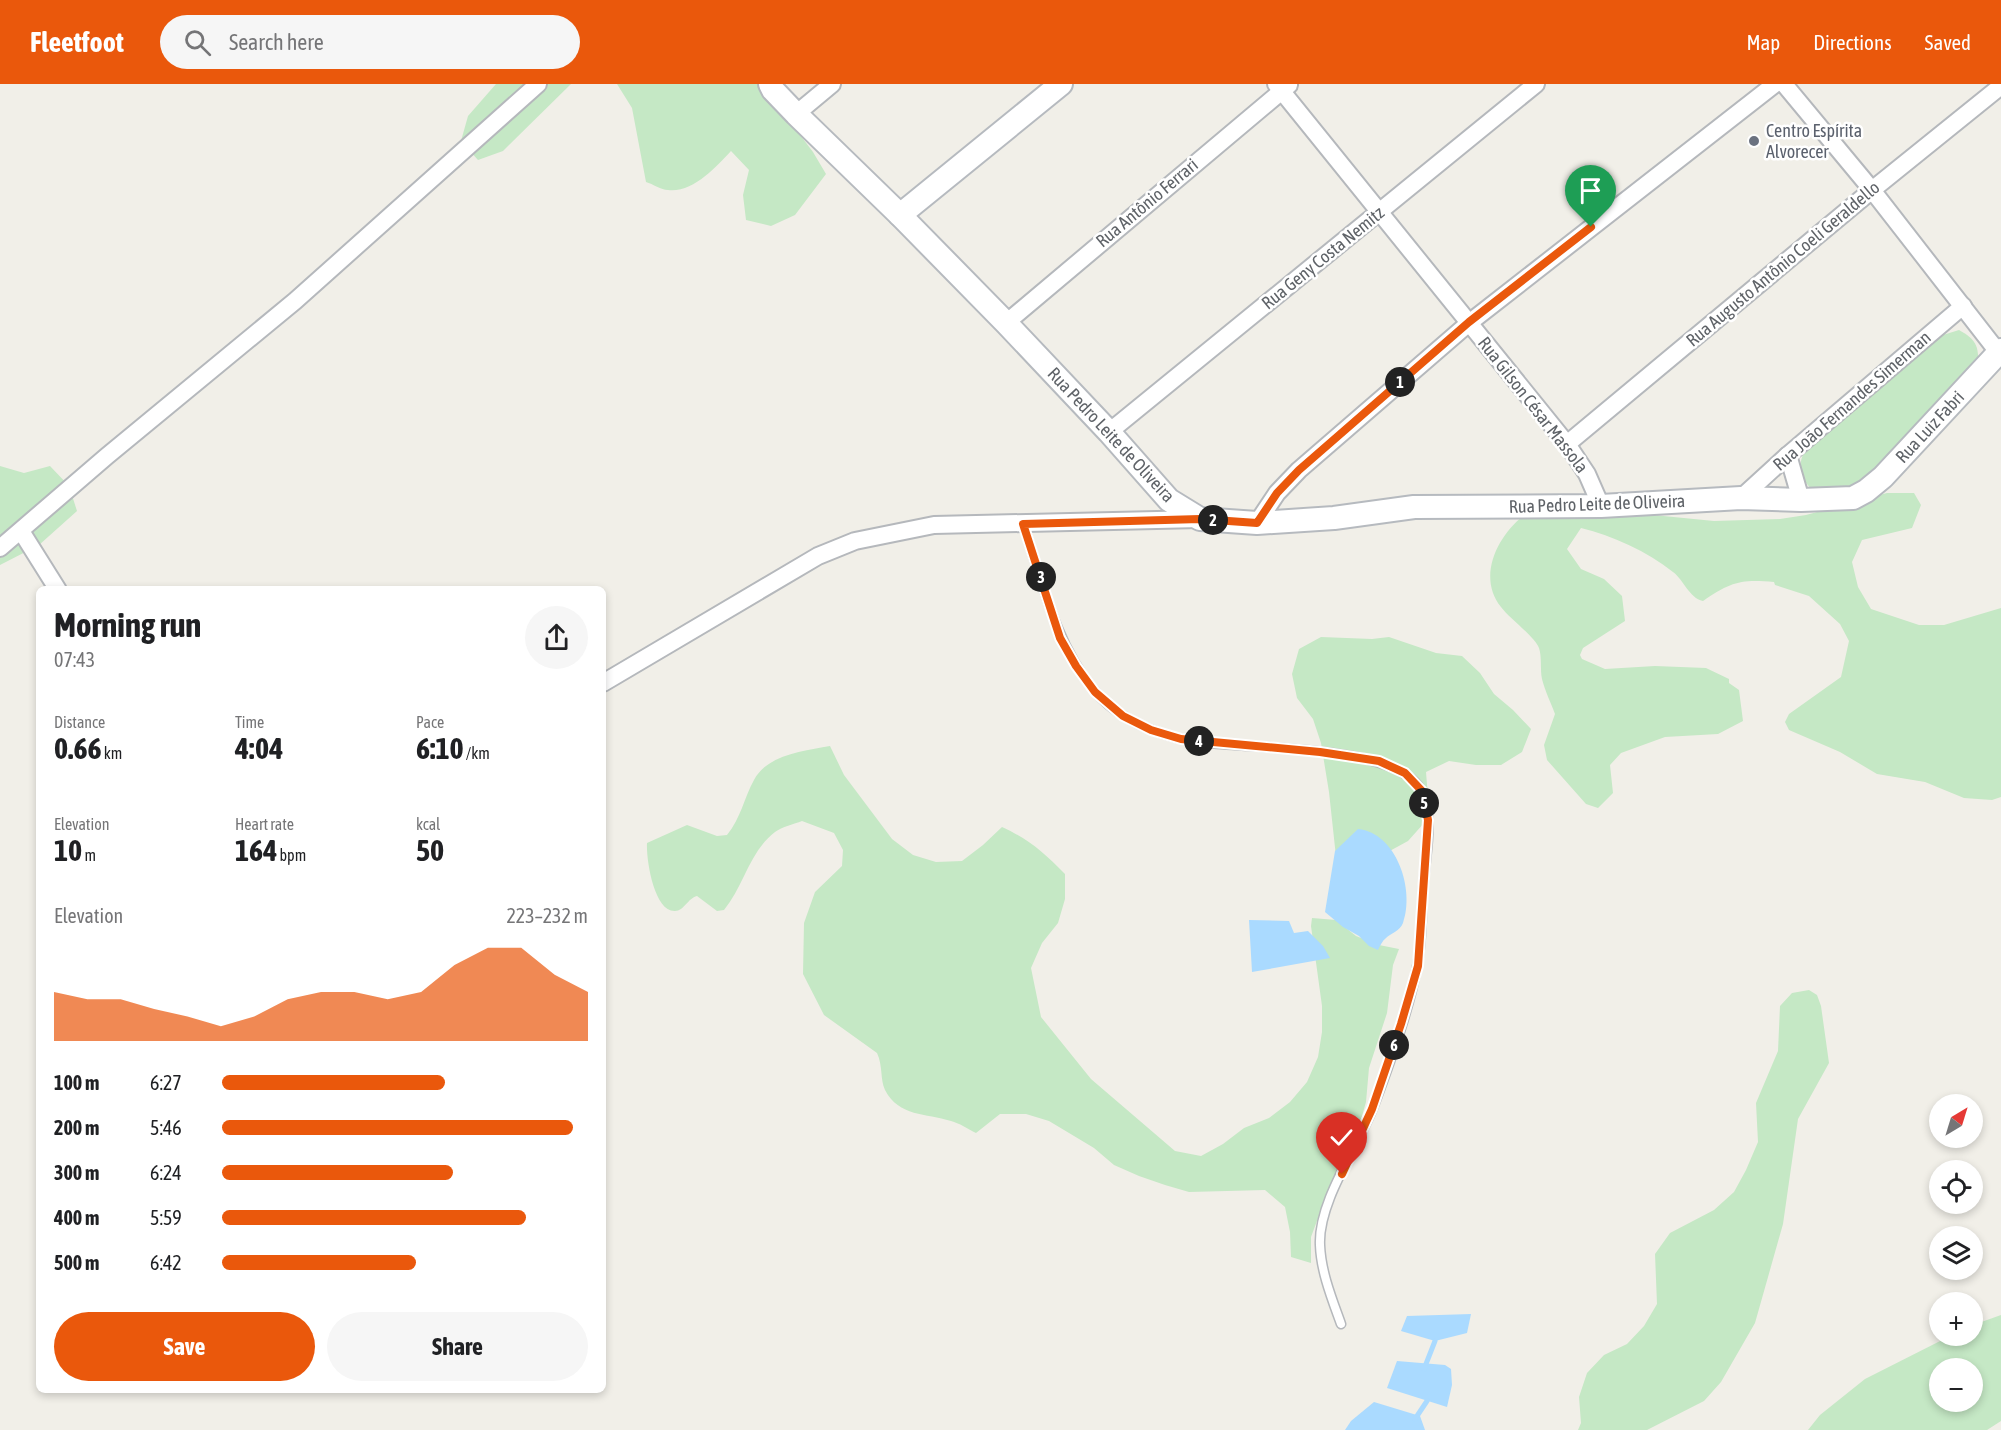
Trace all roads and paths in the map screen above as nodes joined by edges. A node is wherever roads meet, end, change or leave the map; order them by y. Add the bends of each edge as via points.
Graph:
1 (538, 84) edge
2 (770, 84) edge
3 (832, 84) edge
4 (1061, 84) edge
5 (1536, 84) edge
6 (1774, 84) edge
7 (1784, 84) edge
8 (1282, 86) edge
9 (2001, 86) edge
10 (796, 114) junction
11 (1872, 190) junction
12 (1379, 213) junction
13 (900, 215) junction
14 (1963, 306) junction
15 (1469, 322) junction
16 (1006, 323) junction
17 (2000, 351) edge
18 (1109, 432) junction
19 (1566, 444) junction
20 (1788, 454) junction
21 (1741, 498) junction
22 (1853, 498) joint
23 (1801, 500) junction
24 (1601, 506) junction
25 (1200, 519) junction
26 (1257, 523) junction
27 (1023, 524) junction
28 (21, 531) junction
29 (0, 548) edge
30 (55, 586) edge
31 (606, 681) edge
32 (1341, 1324) dead end

1 - 28 street via 295,301
2 - 10 street, Rua Pedro Leite de Oliveira
3 - 10 street
4 - 13 street
5 - 12 street, Rua Geny Costa Nemitz
6 - 15 street
7 - 11 street
8 - 12 street, Rua Gilson César Massola
8 - 16 street, Rua Antônio Ferrari
9 - 11 street, Rua Augusto Antônio Coeli Geraldello
10 - 13 street, Rua Pedro Leite de Oliveira
11 - 14 street
11 - 19 street, Rua Augusto Antônio Coeli Geraldello
12 - 15 street, Rua Gilson César Massola
12 - 18 street, Rua Geny Costa Nemitz
13 - 16 street, Rua Pedro Leite de Oliveira
14 - 17 street
14 - 20 street, Rua João Fernandes Simerman
15 - 19 street, Rua Gilson César Massola
15 - 26 street via 1299,470
16 - 18 street, Rua Pedro Leite de Oliveira
17 - 22 street, Rua Luiz Fabri via 1883,477
18 - 25 street, Rua Pedro Leite de Oliveira via 1169,501
19 - 24 street, Rua Gilson César Massola via 1587,474
20 - 21 street, Rua João Fernandes Simerman
20 - 23 street
21 - 23 street, Rua Pedro Leite de Oliveira
21 - 24 street, Rua Pedro Leite de Oliveira
22 - 23 street, Rua Pedro Leite de Oliveira
24 - 26 street, Rua Pedro Leite de Oliveira via 1414,507
25 - 26 street, Rua Pedro Leite de Oliveira
25 - 27 street
27 - 31 street via 934,525 845,545 818,556
27 - 32 lane via 1060,638 1095,692 1123,716 1181,739 1379,761 1405,773 1422,791 1428,820 1418,966 1372,1109 1325,1210 1320,1244 1327,1284
28 - 29 street
28 - 30 street

